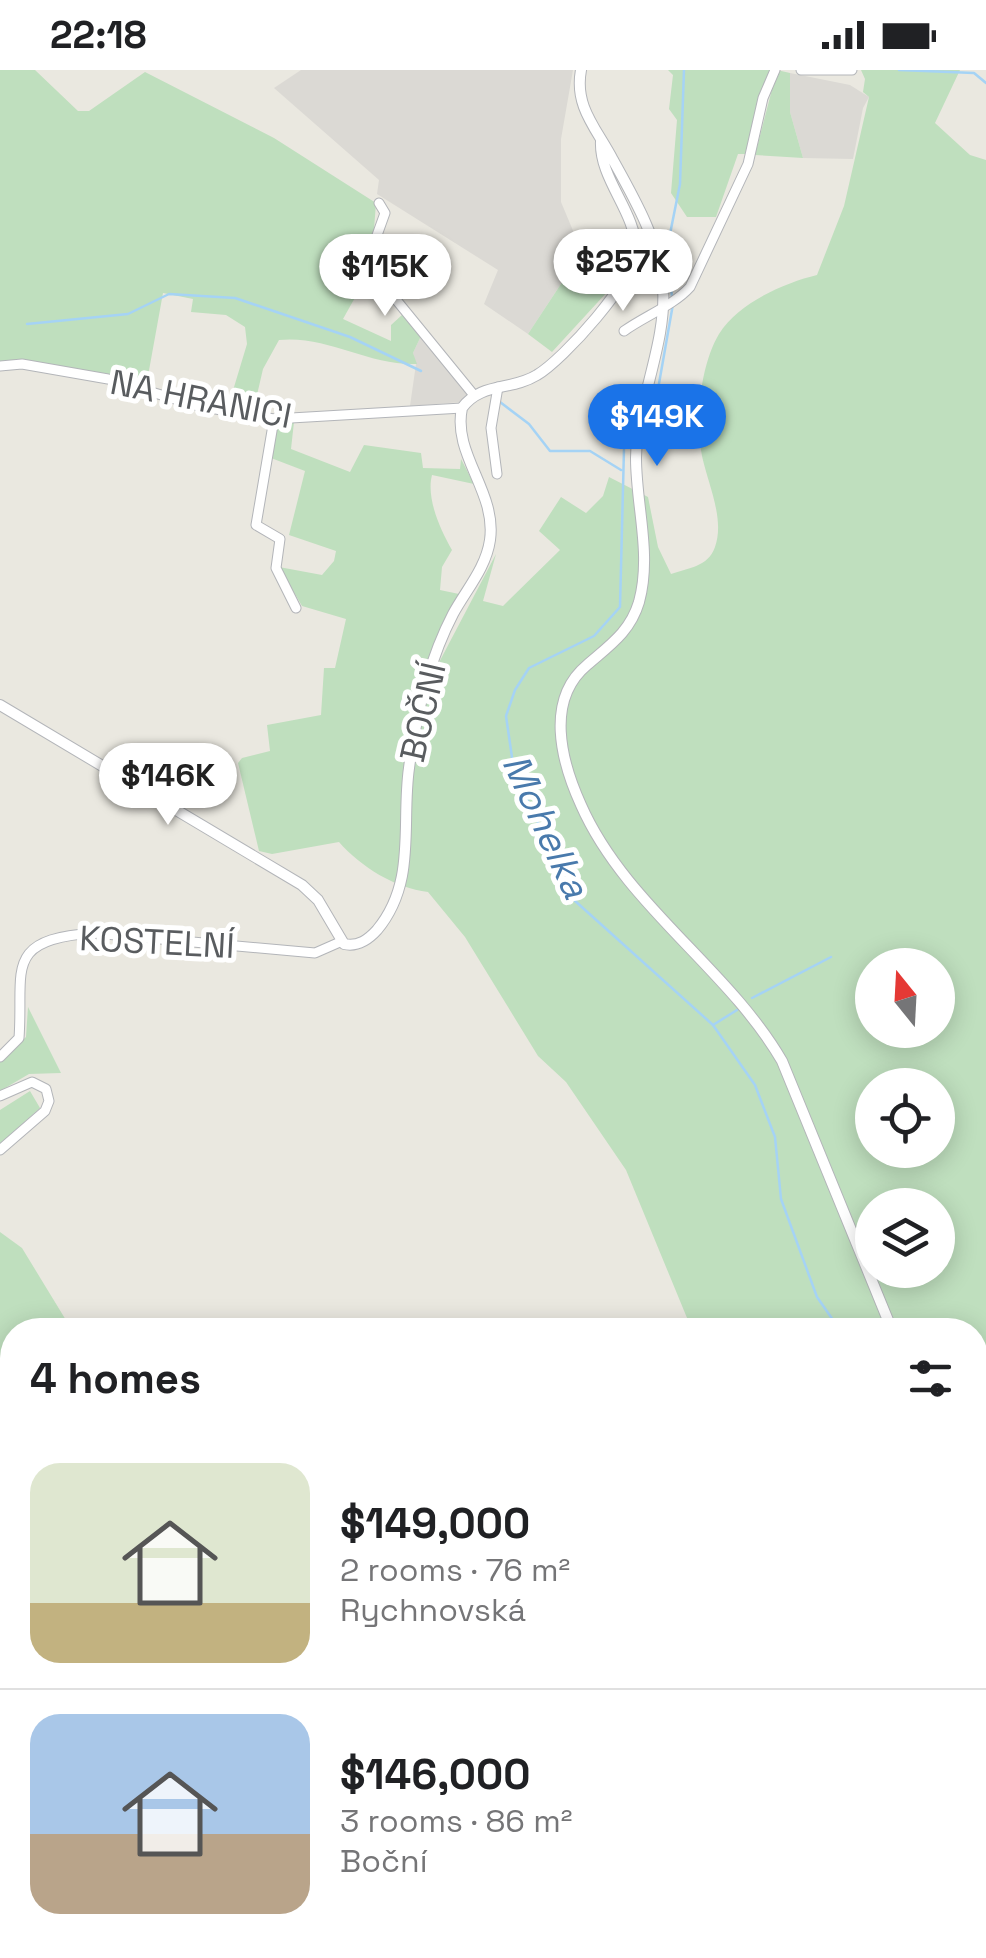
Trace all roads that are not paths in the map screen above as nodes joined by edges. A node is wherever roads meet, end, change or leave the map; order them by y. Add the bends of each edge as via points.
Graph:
1 (581, 70) edge
2 (775, 70) edge
3 (802, 70) edge
4 (852, 70) edge
5 (601, 140) junction
6 (379, 202) dead end
7 (669, 302) junction
8 (624, 330) dead end
9 (0, 366) edge
10 (498, 387) junction
11 (473, 394) junction
12 (462, 408) junction
13 (274, 419) junction
14 (497, 474) dead end
15 (296, 608) dead end
16 (0, 705) edge
17 (340, 942) junction
18 (0, 1057) edge
19 (0, 1096) edge
20 (0, 1150) edge
21 (887, 1318) edge

1 - 5 street via 582,104
2 - 7 street via 730,209 690,287
3 - 4 street
5 - 7 street via 660,264
5 - 10 street via 636,246 632,270 557,360 521,383
6 - 11 street via 385,213 376,238 380,280
7 - 8 street
7 - 21 street via 638,442 642,589 626,630 567,690 560,726 570,774 597,835 782,1061
9 - 13 street, NA HRANICI via 108,380
10 - 11 street
10 - 14 street via 490,428
11 - 12 street
12 - 13 street, NA HRANICI
12 - 17 street, BOČNÍ via 460,436 486,500 490,540 428,675 408,774 410,825 400,885 370,937 356,945
13 - 15 street via 256,525 280,540 276,568
16 - 17 street via 302,885
17 - 18 street, KOSTELNÍ via 315,953 65,936 33,951 19,968 19,1038
19 - 20 street via 32,1082 46,1089 49,1101

